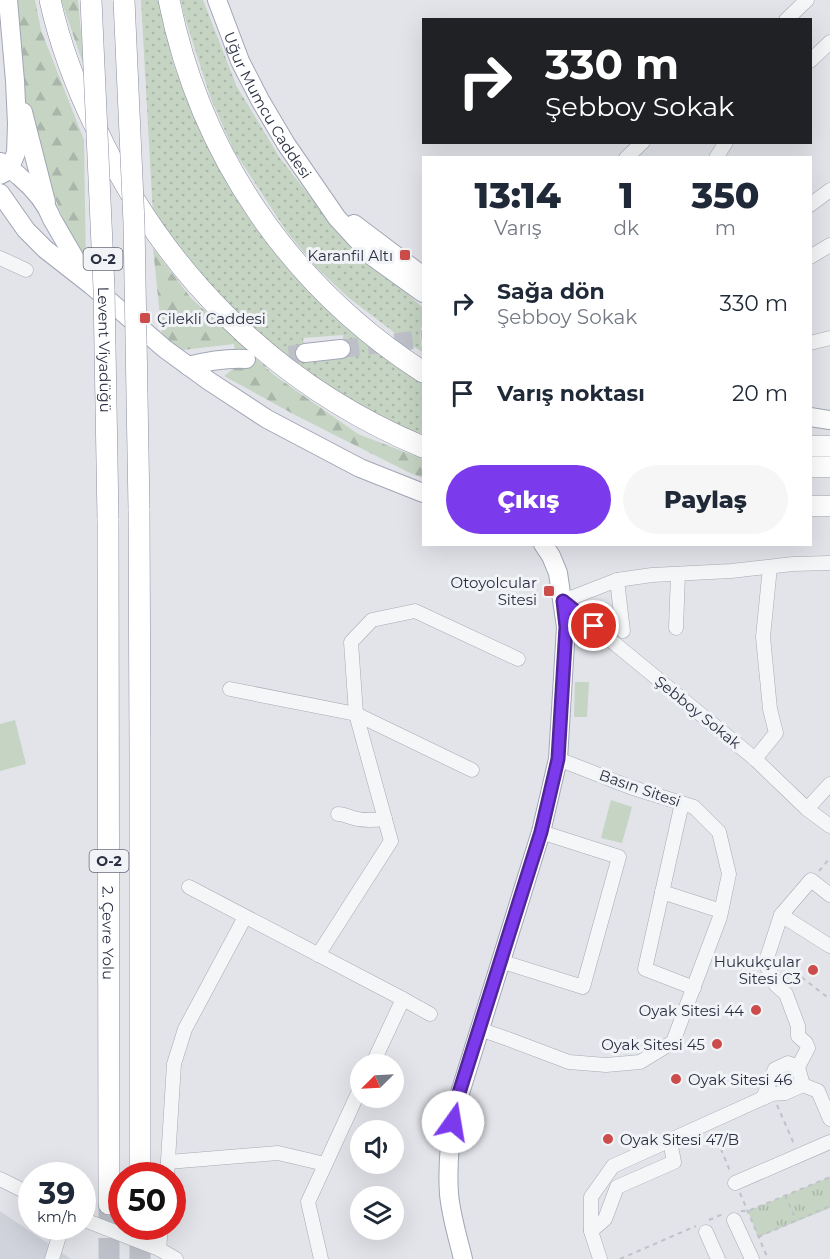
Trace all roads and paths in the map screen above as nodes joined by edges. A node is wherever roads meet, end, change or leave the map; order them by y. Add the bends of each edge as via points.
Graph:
1 (8, 0) edge
2 (51, 0) edge
3 (91, 0) edge
4 (124, 0) edge
5 (169, 0) edge
6 (217, 0) edge
7 (807, 0) edge
8 (788, 18) edge
9 (830, 42) edge
10 (812, 59) edge
11 (15, 81) junction
12 (0, 130) edge
13 (642, 144) edge
14 (628, 156) edge
15 (3, 168) edge
16 (830, 190) edge
17 (1, 192) edge
18 (812, 204) edge
19 (328, 205) junction
20 (50, 216) junction
21 (26, 230) junction
22 (830, 245) edge
23 (812, 256) edge
24 (0, 258) edge
25 (26, 270) dead end
26 (422, 275) edge
27 (91, 285) junction
28 (422, 292) edge
29 (830, 338) edge
30 (812, 342) edge
31 (341, 349) tunnel mouth
32 (305, 353) tunnel mouth
33 (188, 366) junction
34 (422, 371) edge
35 (209, 381) junction
36 (830, 414) edge
37 (812, 416) edge
38 (812, 416) edge
39 (830, 420) edge
40 (812, 446) edge
41 (830, 446) edge
42 (422, 447) edge
43 (812, 467) edge
44 (830, 467) edge
45 (422, 493) edge
46 (812, 506) edge
47 (830, 506) edge
48 (139, 509) joint
49 (108, 519) joint
50 (544, 546) edge
51 (830, 563) edge
52 (770, 567) junction
53 (678, 574) junction
54 (617, 580) junction
55 (563, 601) junction
56 (676, 628) dead end
57 (623, 632) dead end
58 (518, 659) dead end
59 (230, 689) dead end
60 (356, 714) junction
61 (558, 759) junction
62 (755, 759) junction
63 (472, 770) dead end
64 (830, 784) edge
65 (682, 803) junction
66 (807, 809) junction
67 (338, 814) dead end
68 (385, 819) junction
69 (830, 826) edge
70 (541, 832) junction
71 (830, 858) edge
72 (811, 880) junction
73 (189, 887) dead end
74 (662, 892) junction
75 (830, 895) edge
76 (722, 911) junction
77 (781, 915) junction
78 (245, 917) junction
79 (830, 946) edge
80 (318, 955) junction
81 (778, 960) dead end
82 (500, 961) junction
83 (795, 974) junction
84 (796, 986) dead end
85 (694, 988) junction
86 (403, 999) junction
87 (830, 999) edge
88 (430, 1014) dead end
89 (479, 1029) junction
90 (377, 1054) edge
91 (798, 1067) junction
92 (803, 1085) junction
93 (824, 1092) edge
94 (768, 1096) junction
95 (351, 1108) edge
96 (830, 1119) edge
97 (670, 1141) junction
98 (830, 1142) edge
99 (799, 1155) junction
100 (109, 1162) edge
101 (140, 1162) edge
102 (168, 1162) joint
103 (325, 1164) junction
104 (829, 1177) edge
105 (0, 1179) edge
106 (735, 1183) dead end
107 (830, 1184) edge
108 (18, 1188) edge
109 (785, 1195) junction
110 (830, 1206) edge
111 (748, 1211) dead end
112 (729, 1217) joint
113 (796, 1221) junction
114 (96, 1224) edge
115 (591, 1231) junction
116 (706, 1232) dead end
117 (58, 1240) edge
118 (160, 1240) edge
119 (159, 1249) junction
120 (52, 1259) edge
121 (176, 1259) edge
122 (321, 1259) edge
123 (463, 1259) edge
124 (600, 1259) edge
125 (620, 1259) edge
126 (718, 1259) edge
127 (752, 1259) edge
128 (768, 1259) edge

1 - 11 main road
2 - 42 highway via 67,60 106,152 130,195 182,267 211,301 280,364 374,424
3 - 49 highway, Levent Viyadüğü / O-2, bridge via 104,289
4 - 48 highway, Levent Viyadüğü / O-2, bridge via 134,223
5 - 34 highway via 196,95 231,171 252,205 324,293 373,336
6 - 19 main road, Uğur Mumcu Caddesi via 260,100
7 - 8 street
9 - 10 street
11 - 12 main road via 11,113 7,125
11 - 15 main road via 16,153
11 - 20 main road
13 - 14 street
15 - 20 main road via 19,176 36,193
16 - 18 street
17 - 21 main road
19 - 26 main road
19 - 28 main road via 374,257
20 - 21 main road via 43,230 31,235
20 - 27 main road
21 - 27 main road
22 - 23 street
24 - 25 street
27 - 33 main road
29 - 30 street
31 - 32 main road
33 - 35 main road
33 - 35 main road via 246,359
35 - 45 main road via 267,419 360,468
36 - 37 main road
38 - 39 main road
40 - 41 highway
43 - 44 highway
46 - 47 highway
48 - 101 highway, 2. Çevre Yolu / O-2
49 - 100 highway, 2. Çevre Yolu / O-2
50 - 55 main road via 558,573
51 - 52 street
52 - 53 street
52 - 62 street via 762,637 776,733
53 - 54 street
53 - 56 street
54 - 55 street
54 - 57 street
55 - 61 main road via 566,627
55 - 62 street, Şebboy Sokak
58 - 60 street via 415,611 372,620 351,642
59 - 60 street
60 - 63 street
60 - 68 street
61 - 65 street, Basın Sitesi
61 - 70 main road
62 - 66 street, Şebboy Sokak
64 - 66 street
65 - 74 street
65 - 76 street, Basın Sitesi via 694,807 719,832 729,874
66 - 69 street, Şebboy Sokak
67 - 68 street via 374,821
68 - 80 street via 391,841
70 - 82 main road
70 - 82 street via 619,857 583,987
71 - 72 path
72 - 75 street
72 - 77 street
73 - 78 street
74 - 76 street
74 - 85 street via 645,969
76 - 85 street, Basın Sitesi
77 - 79 street
77 - 91 street via 765,964 776,985 786,994 798,1036 814,1045
78 - 80 street
78 - 102 street via 185,1029 174,1064
80 - 86 street
81 - 83 path
82 - 89 main road
83 - 84 path via 801,981
83 - 87 path
85 - 89 street, Basın Sitesi via 673,1042 640,1062 569,1062
86 - 88 street
86 - 90 street
89 - 123 main road via 450,1136 448,1178 452,1216
91 - 92 street
91 - 94 street via 788,1063 775,1069
92 - 93 street
92 - 94 street
93 - 96 street
94 - 97 street
94 - 99 path
95 - 103 street
97 - 115 street via 613,1166 591,1197
97 - 115 street via 674,1162 617,1187 605,1219
98 - 99 street
99 - 106 street
102 - 103 street via 278,1153
103 - 122 street via 308,1202
104 - 107 path
104 - 109 path
105 - 108 street
109 - 111 path
109 - 113 path
110 - 113 path
112 - 125 path
112 - 127 street
113 - 128 path via 759,1237
114 - 119 street
115 - 124 street
116 - 126 street
117 - 120 street
118 - 119 street
119 - 121 street

